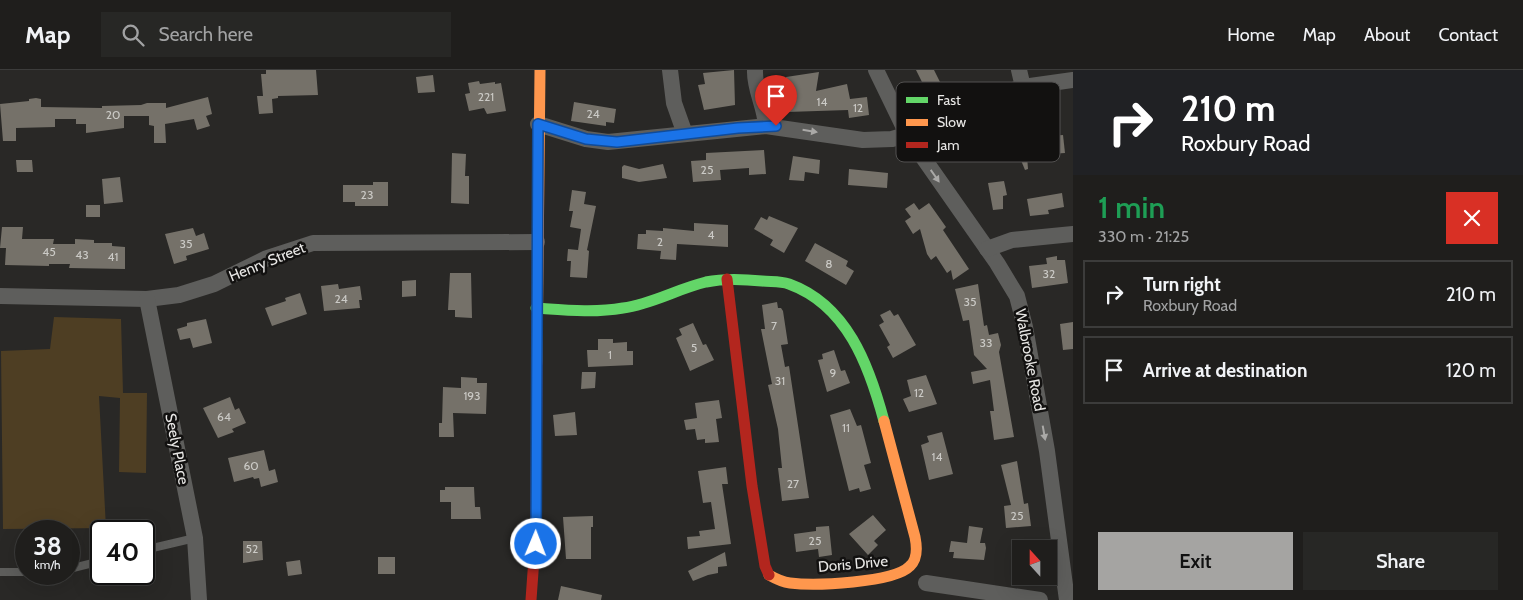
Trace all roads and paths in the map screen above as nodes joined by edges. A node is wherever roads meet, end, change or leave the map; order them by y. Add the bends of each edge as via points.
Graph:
1 (540, 70) edge
2 (670, 70) edge
3 (755, 70) edge
4 (876, 70) edge
5 (1073, 80) edge
6 (1060, 82) edge
7 (896, 111) edge
8 (538, 124) junction
9 (766, 126) junction
10 (685, 134) junction
11 (896, 138) edge
12 (926, 162) edge
13 (1073, 234) edge
14 (537, 242) junction
15 (987, 249) junction
16 (727, 279) junction
17 (0, 296) edge
18 (146, 299) junction
19 (536, 308) junction
20 (195, 538) junction
21 (155, 547) edge
22 (0, 572) edge
23 (15, 572) edge
24 (926, 583) dead end
25 (199, 600) edge
26 (532, 600) edge
27 (1040, 600) edge
28 (1067, 600) edge

1 - 8 street
2 - 10 street via 674,103
3 - 9 street
4 - 7 street, Walbrooke Road
5 - 6 street
8 - 10 street via 586,139 608,142
8 - 14 street
9 - 10 street
9 -> 11 street via 863,140
12 -> 15 street, Walbrooke Road
13 - 15 street via 1012,240
14 - 18 street, Henry Street via 314,243 267,258 214,284 179,295
14 - 19 street
15 -> 28 street, Walbrooke Road via 1017,296 1026,327 1060,532
16 - 16 street, Doris Drive via 788,284 811,295 842,321 872,377 915,537 917,552 909,568 896,575 871,580 792,583 768,575 752,486
16 - 19 street, Doris Drive via 638,306 584,312
17 - 18 street, Henry Street
18 - 20 street, Seely Place
19 - 26 street via 536,539
20 - 21 lane
20 - 25 street, Seely Place
22 - 23 lane
24 - 27 street

